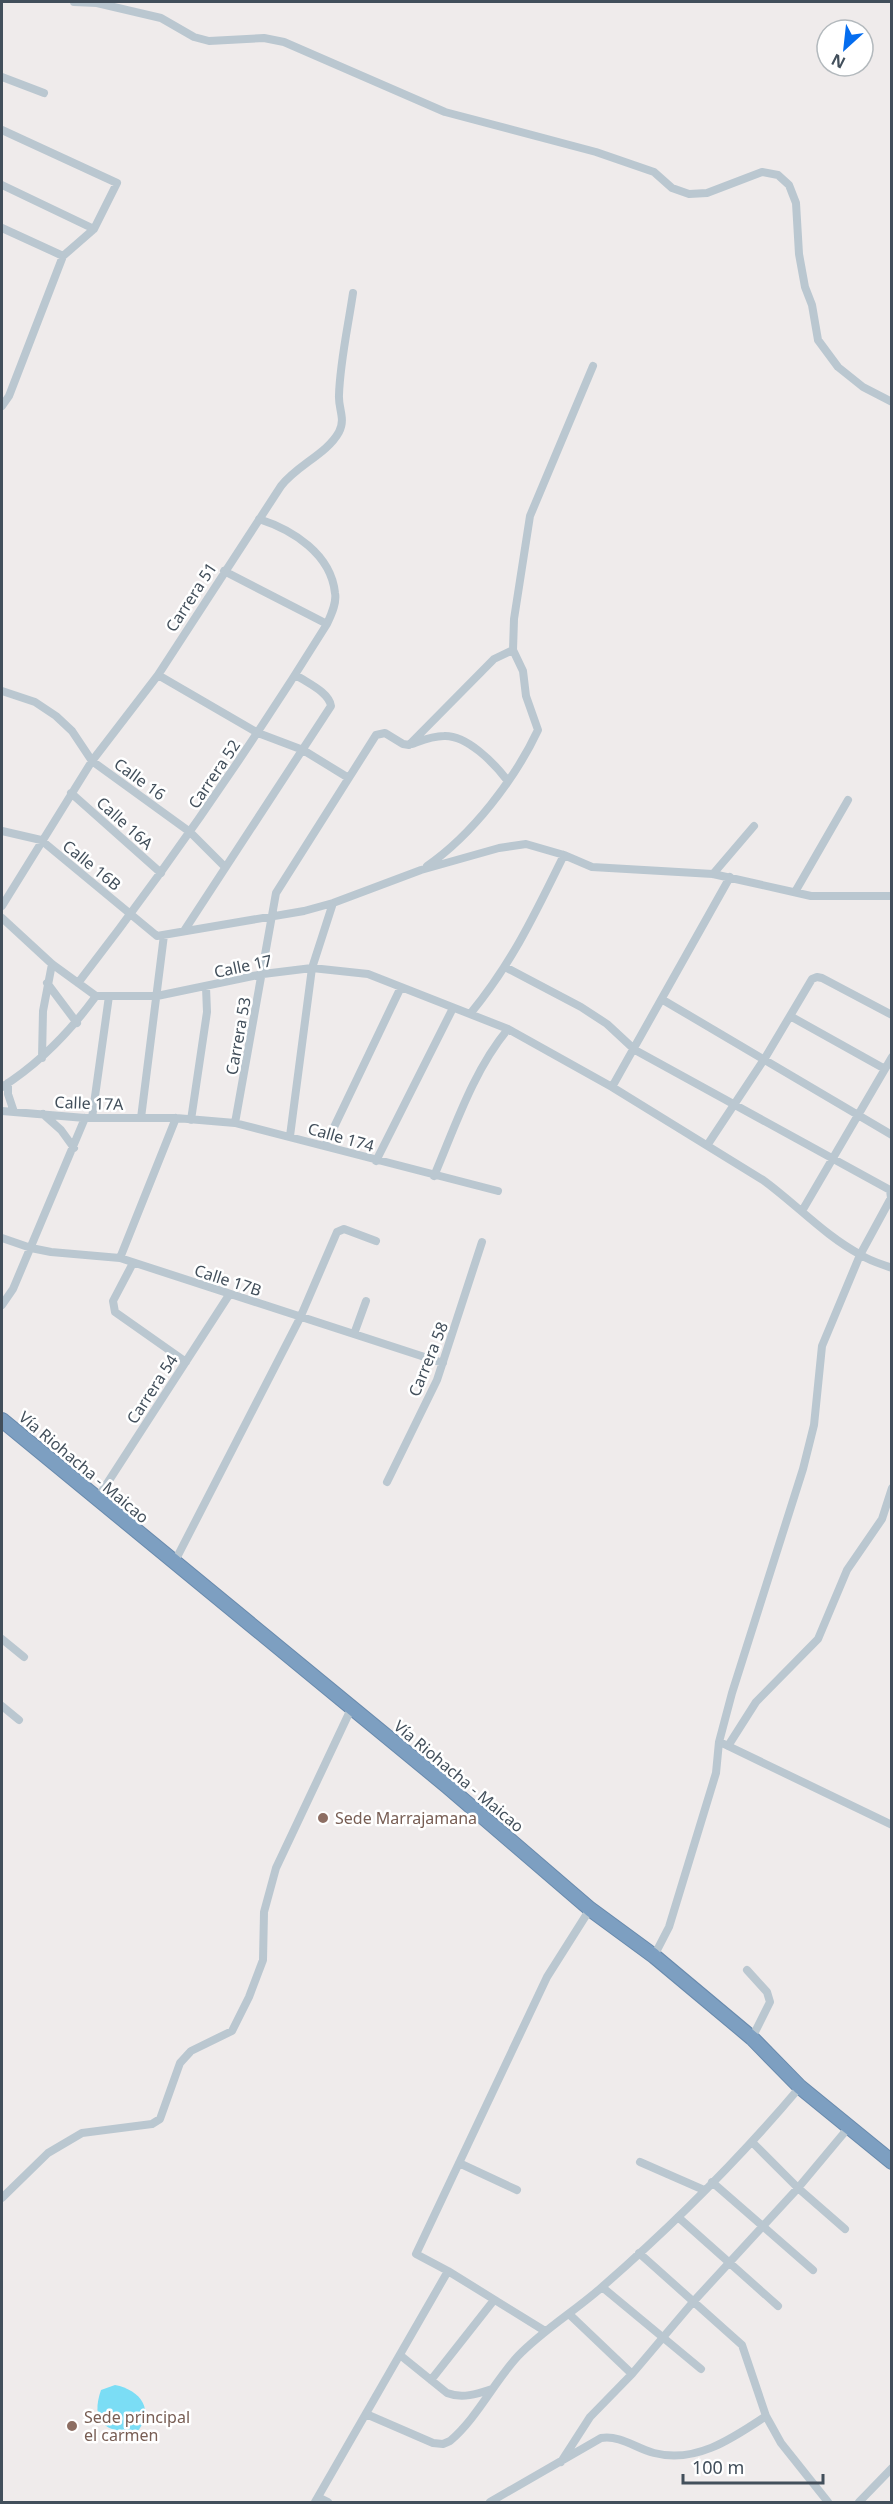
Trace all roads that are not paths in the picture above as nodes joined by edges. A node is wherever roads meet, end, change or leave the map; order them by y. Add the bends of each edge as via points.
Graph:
1 (77, 2) edge
2 (2, 77) edge
3 (44, 93) dead end
4 (2, 130) edge
5 (2, 185) edge
6 (2, 228) edge
7 (94, 229) junction
8 (63, 256) junction
9 (353, 293) dead end
10 (592, 366) dead end
11 (891, 402) edge
12 (2, 406) edge
13 (259, 519) junction
14 (224, 571) junction
15 (327, 624) junction
16 (513, 650) junction
17 (158, 675) junction
18 (296, 675) junction
19 (2, 691) edge
20 (258, 733) junction
21 (408, 745) junction
22 (303, 750) junction
23 (92, 761) junction
24 (347, 777) junction
25 (507, 780) junction
26 (71, 793) junction
27 (848, 800) dead end
28 (754, 826) dead end
29 (2, 831) edge
30 (190, 832) junction
31 (41, 840) junction
32 (564, 855) junction
33 (225, 867) junction
34 (421, 870) junction
35 (161, 873) junction
36 (713, 874) junction
37 (730, 877) junction
38 (795, 892) junction
39 (891, 896) edge
40 (333, 903) junction
41 (2, 906) edge
42 (131, 914) junction
43 (271, 917) junction
44 (2, 918) edge
45 (183, 931) junction
46 (161, 935) junction
47 (52, 964) junction
48 (505, 967) junction
49 (312, 968) junction
50 (262, 974) junction
51 (47, 983) junction
52 (78, 983) junction
53 (206, 987) junction
54 (401, 987) junction
55 (96, 996) junction
56 (109, 996) junction
57 (157, 996) junction
58 (663, 1000) junction
59 (453, 1008) junction
60 (470, 1014) junction
61 (891, 1015) edge
62 (790, 1016) junction
63 (77, 1023) junction
64 (508, 1029) junction
65 (635, 1050) junction
66 (891, 1057) edge
67 (42, 1058) junction
68 (765, 1058) junction
69 (885, 1069) junction
70 (5, 1085) edge
71 (612, 1087) junction
72 (734, 1103) junction
73 (2, 1111) edge
74 (14, 1112) junction
75 (43, 1114) junction
76 (859, 1114) junction
77 (88, 1118) junction
78 (141, 1118) junction
79 (176, 1118) junction
80 (190, 1120) junction
81 (235, 1123) junction
82 (891, 1135) edge
83 (290, 1136) junction
84 (708, 1144) junction
85 (325, 1146) junction
86 (74, 1148) junction
87 (833, 1159) junction
88 (376, 1161) junction
89 (434, 1176) junction
90 (498, 1191) dead end
91 (802, 1211) junction
92 (2, 1239) edge
93 (376, 1241) dead end
94 (482, 1242) dead end
95 (31, 1248) junction
96 (860, 1255) junction
97 (120, 1258) junction
98 (133, 1263) junction
99 (891, 1268) edge
100 (229, 1294) junction
101 (366, 1301) dead end
102 (2, 1305) edge
103 (300, 1318) junction
104 (354, 1334) junction
105 (186, 1362) junction
106 (443, 1363) junction
107 (2, 1420) edge
108 (387, 1482) dead end
109 (891, 1488) edge
110 (97, 1499) junction
111 (174, 1563) junction
112 (2, 1639) edge
113 (24, 1657) dead end
114 (2, 1706) edge
115 (351, 1708) junction
116 (19, 1720) dead end
117 (720, 1742) junction
118 (728, 1746) junction
119 (891, 1825) edge
120 (590, 1909) junction
121 (654, 1956) junction
122 (747, 1970) dead end
123 (752, 2038) junction
124 (800, 2087) junction
125 (849, 2127) junction
126 (753, 2143) junction
127 (640, 2162) dead end
128 (891, 2162) edge
129 (459, 2163) junction
130 (712, 2182) junction
131 (798, 2188) junction
132 (517, 2190) dead end
133 (704, 2190) junction
134 (2, 2198) edge
135 (678, 2217) junction
136 (762, 2227) junction
137 (845, 2229) dead end
138 (639, 2253) junction
139 (730, 2263) junction
140 (813, 2270) dead end
141 (448, 2271) junction
142 (602, 2287) junction
143 (494, 2300) junction
144 (693, 2302) junction
145 (778, 2306) dead end
146 (569, 2314) junction
147 (545, 2331) junction
148 (663, 2336) junction
149 (400, 2355) junction
150 (701, 2369) dead end
151 (632, 2373) junction
152 (431, 2380) junction
153 (494, 2389) junction
154 (366, 2414) junction
155 (766, 2416) junction
156 (561, 2462) junction
157 (891, 2468) edge
158 (316, 2500) edge
159 (328, 2502) edge
160 (490, 2502) edge
161 (828, 2502) edge
162 (859, 2502) edge

1 - 11 street via 161,18 194,38 209,41 264,38 284,42 445,112 596,152 654,172 672,188 689,194 707,193 762,172 778,175 789,185 796,203 799,254 818,340 838,367
2 - 3 street
4 - 7 street via 117,183
5 - 7 street
6 - 8 street
7 - 8 street
8 - 12 street
9 - 13 street, Carrera 51 via 339,396 341,430 288,477
10 - 16 street via 530,516
13 - 14 street, Carrera 51
13 - 15 street, Carrera 52 via 280,526 307,543 326,566 336,593
14 - 15 street
14 - 17 street, Carrera 51
15 - 18 street, Carrera 52
16 - 21 street via 494,659
16 - 25 street via 538,730 525,758
17 - 20 street
17 - 23 street, Carrera 51
18 - 20 street, Carrera 52
18 - 22 street via 330,700 331,706
19 - 23 street via 35,702 56,716 72,731
20 - 22 street
20 - 30 street, Carrera 52
21 - 24 street, Carrera 53 via 385,734 376,735
21 - 25 street via 446,735 483,754
22 - 24 street
22 - 33 street
23 - 26 street, Carrera 51
23 - 30 street, Calle 16
24 - 43 street, Carrera 53 via 276,893
25 - 34 street via 471,829
26 - 31 street, Carrera 51
26 - 35 street, Calle 16A
27 - 38 street
28 - 36 street
29 - 31 street, Calle 16B
30 - 33 street, Calle 16
30 - 35 street, Carrera 52
31 - 41 street, Carrera 51
31 - 42 street, Calle 16B
32 - 34 street via 526,844
32 - 36 street via 591,867
32 - 48 street
33 - 45 street
34 - 40 street
35 - 42 street, Carrera 52
36 - 37 street
37 - 38 street
37 - 58 street
38 - 39 street via 811,896
40 - 43 street
40 - 49 street
42 - 46 street, Calle 16B
42 - 52 street, Carrera 52
43 - 45 street
43 - 50 street, Carrera 53
44 - 47 street
45 - 46 street
46 - 57 street
47 - 51 street
47 - 52 street
48 - 60 street
48 - 65 street via 608,1024
49 - 50 street, Calle 17
49 - 54 street, Calle 17 via 368,974
49 - 83 street
50 - 53 street, Calle 17
50 - 81 street, Carrera 53
51 - 63 street
51 - 67 street
52 - 55 street
53 - 57 street, Calle 17
53 - 80 street via 207,1012
54 - 59 street, Calle 17
54 - 85 street
55 - 56 street, Calle 17
55 - 63 street
56 - 57 street, Calle 17
56 - 77 street
57 - 78 street
58 - 65 street
58 - 68 street
59 - 60 street, Calle 17
59 - 88 street
60 - 64 street, Calle 17
61 - 62 street via 817,976
62 - 68 street
62 - 69 street
63 - 67 street
64 - 71 street, Calle 17
64 - 89 street via 468,1096
65 - 71 street
65 - 72 street
66 - 69 street
67 - 70 street
68 - 72 street
68 - 76 street
69 - 76 street
70 - 74 street
71 - 84 street, Calle 17
72 - 84 street
72 - 87 street
73 - 74 street, Calle 17A
74 - 75 street, Calle 17A
75 - 77 street, Calle 17A
75 - 86 street
76 - 82 street
76 - 87 street
77 - 78 street, Calle 17A
77 - 86 street
78 - 79 street, Calle 17A
79 - 80 street, Calle 174
79 - 97 street
80 - 81 street, Calle 174
81 - 83 street, Calle 174
83 - 85 street, Calle 174
84 - 91 street, Calle 17
85 - 88 street, Calle 174
86 - 95 street
87 - 91 street
87 - 96 street via 890,1190 891,1198
88 - 89 street, Calle 174
89 - 90 street, Calle 174
91 - 96 street, Calle 17
92 - 95 street, Calle 17B
93 - 103 street via 344,1229 337,1232
94 - 106 street, Carrera 58
95 - 97 street, Calle 17B
95 - 102 street
96 - 99 street
96 - 117 street via 822,1346 814,1425 803,1469
97 - 98 street, Calle 17B
98 - 100 street, Calle 17B
98 - 105 street via 113,1301 115,1312
100 - 103 street, Calle 17B
100 - 105 street, Carrera 54
101 - 104 street
103 - 104 street, Calle 17B
103 - 111 street
104 - 106 street, Calle 17B
105 - 110 street, Carrera 54
106 - 108 street, Carrera 58
107 - 110 highway, Vía Riohacha - Maicao
109 - 118 street via 882,1519 852,1561 818,1639 756,1702
110 - 111 highway, Vía Riohacha - Maicao
111 - 115 highway, Vía Riohacha - Maicao
112 - 113 street
114 - 116 street
115 - 120 highway, Vía Riohacha - Maicao
115 - 134 street via 276,1868 264,1912 263,1960 232,2031 191,2051 180,2063 159,2119 152,2124 82,2133 48,2153
117 - 118 street
117 - 121 street via 716,1773 669,1927
118 - 119 street
120 - 121 highway, Vía Riohacha - Maicao
120 - 129 street via 547,1977
121 - 123 highway, Vía Riohacha - Maicao
122 - 123 street via 767,1992 770,2002
123 - 124 highway, Vía Riohacha - Maicao
124 - 125 highway, Vía Riohacha - Maicao
124 - 126 street
125 - 128 highway, Vía Riohacha - Maicao
125 - 131 street
126 - 130 street
126 - 131 street
127 - 133 street
129 - 132 street
129 - 141 street via 416,2254
130 - 133 street
130 - 136 street
131 - 136 street
131 - 137 street
133 - 135 street
135 - 138 street
135 - 139 street
136 - 139 street
136 - 140 street
138 - 142 street
138 - 144 street
139 - 144 street
139 - 145 street
141 - 143 street
141 - 149 street
142 - 146 street
142 - 148 street
143 - 147 street
143 - 152 street
144 - 148 street
144 - 155 street via 742,2345
146 - 147 street
146 - 151 street
147 - 153 street via 518,2357
148 - 150 street
148 - 151 street
149 - 152 street
149 - 154 street
151 - 156 street via 590,2417
152 - 153 street via 455,2396
153 - 154 street via 455,2437 443,2444
154 - 158 street
155 - 156 street via 722,2445 685,2456 655,2453 609,2436
155 - 161 street via 781,2443
156 - 160 street
157 - 162 street
158 - 159 street

